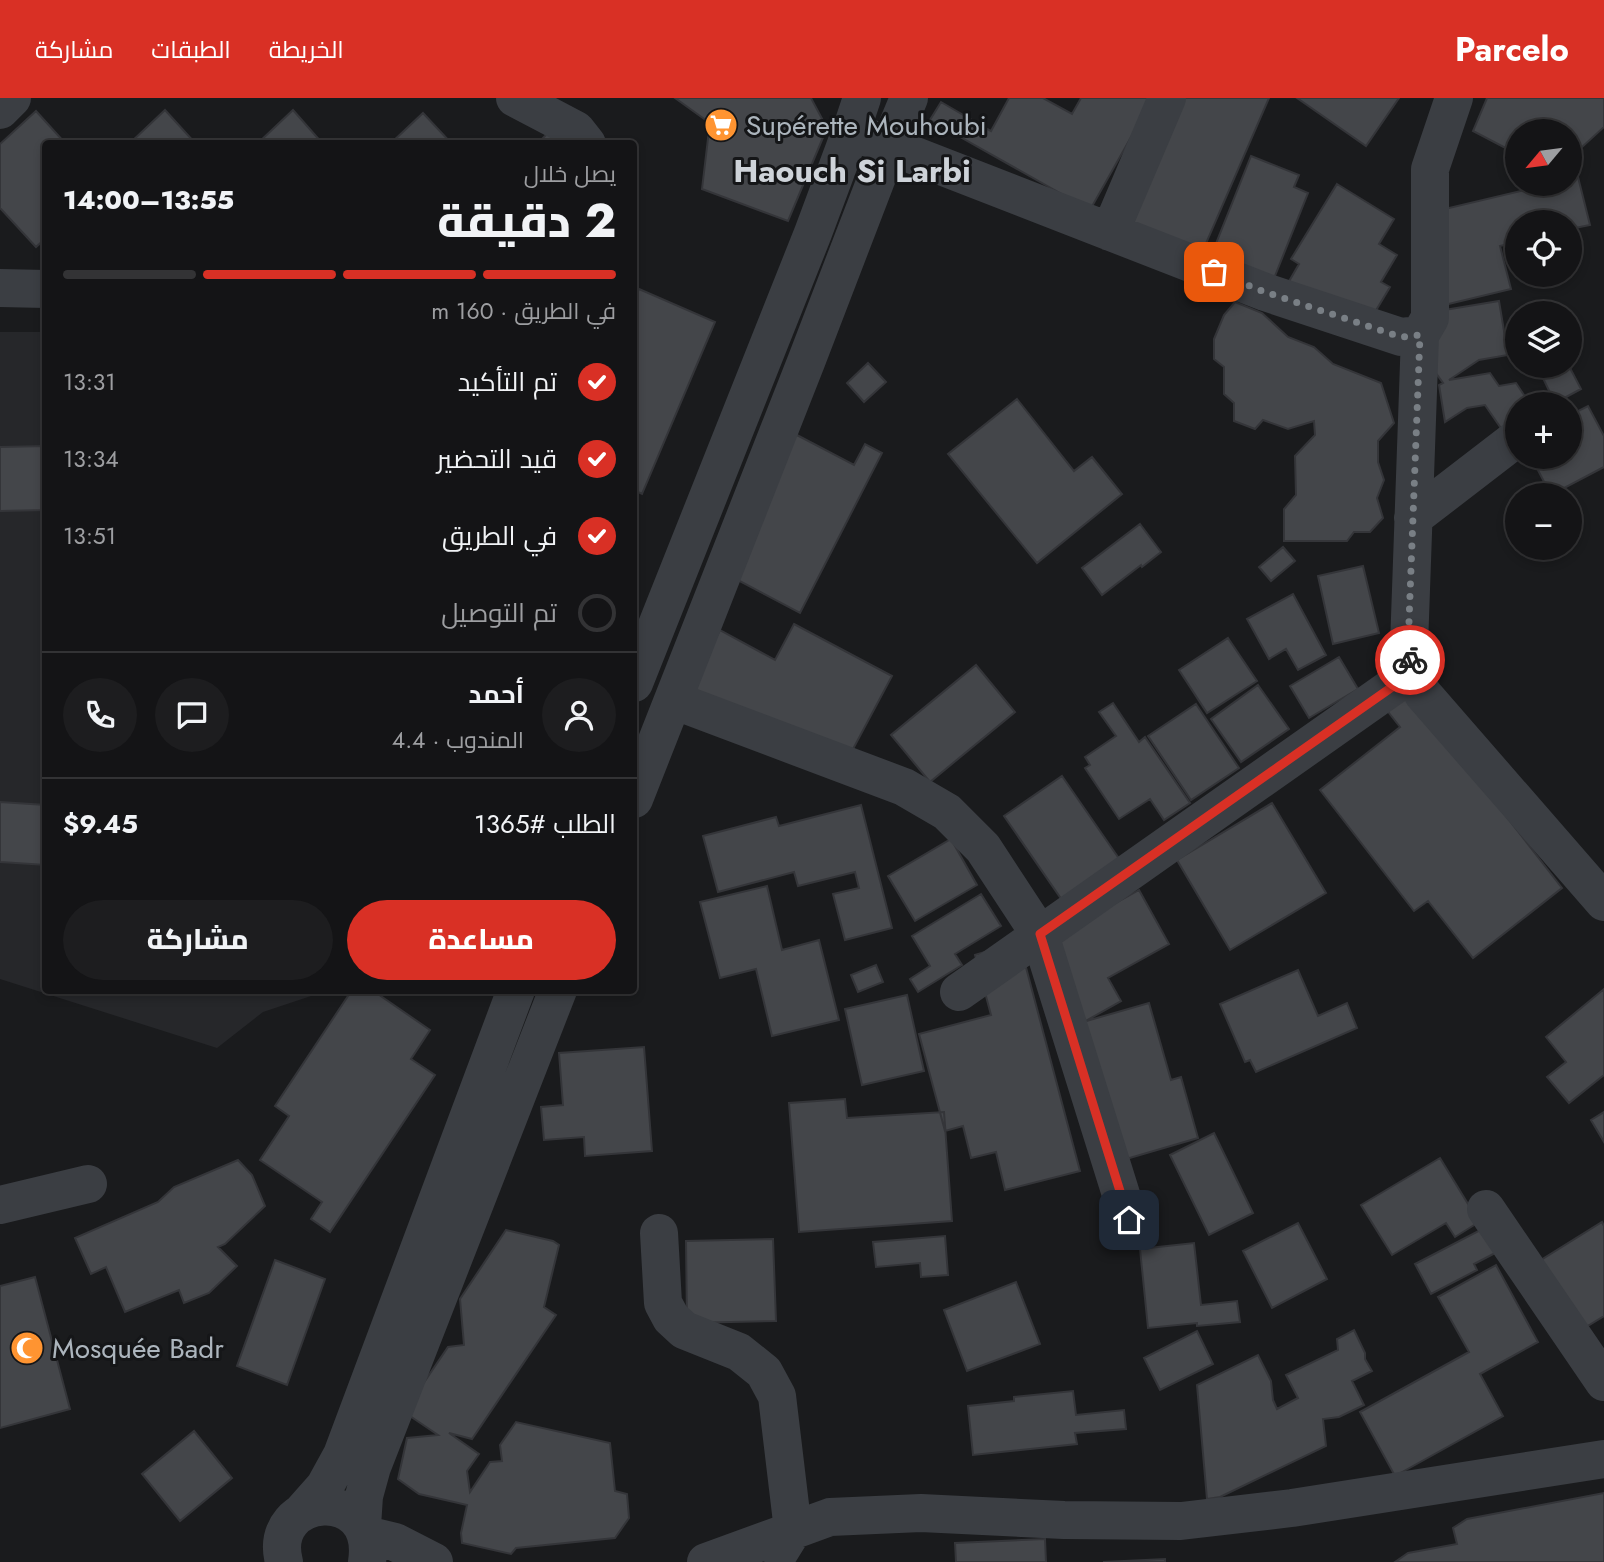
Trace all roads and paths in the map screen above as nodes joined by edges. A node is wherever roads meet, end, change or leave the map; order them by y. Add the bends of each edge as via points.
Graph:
1 (12, 98) edge
2 (515, 98) edge
3 (909, 98) edge
4 (1167, 98) edge
5 (1454, 98) edge
6 (857, 107) edge
7 (0, 110) edge
8 (584, 140) edge
9 (889, 146) junction
10 (1110, 232) junction
11 (0, 288) edge
12 (42, 289) edge
13 (1420, 335) junction
14 (1505, 447) edge
15 (1413, 519) junction
16 (1412, 673) junction
17 (637, 675) edge
18 (673, 700) junction
19 (637, 791) edge
20 (1604, 902) edge
21 (1040, 934) junction
22 (959, 992) dead end
23 (515, 994) edge
24 (556, 994) edge
25 (88, 1184) dead end
26 (0, 1205) edge
27 (1486, 1209) dead end
28 (1129, 1220) dead end
29 (659, 1233) dead end
30 (1604, 1382) edge
31 (1604, 1459) edge
32 (302, 1512) junction
33 (793, 1530) junction
34 (365, 1541) edge
35 (280, 1559) edge
36 (434, 1562) edge
37 (706, 1562) edge
38 (773, 1562) edge

1 - 7 street
2 - 8 street via 576,131
3 - 9 street
4 - 10 street
5 - 13 street via 1430,169 1430,318
6 - 9 street
6 - 17 street via 813,233
9 - 10 street
9 - 18 street
10 - 13 street via 1265,292 1401,337
11 - 12 street
13 - 15 street
14 - 15 street
15 - 16 street
16 - 20 street via 1423,694
16 - 21 street
18 - 19 street
18 - 21 street via 904,787 947,812 983,848
21 - 22 street
21 - 28 street
23 - 32 street via 342,1455 326,1486
24 - 34 street via 372,1467 364,1496
25 - 26 street
27 - 30 street
29 - 33 street via 663,1303 671,1318 684,1330 739,1352 764,1371 778,1396
31 - 33 street via 1181,1521 920,1513 830,1517
32 - 34 street via 328,1506 341,1509 353,1516
32 - 35 street via 290,1523
33 - 37 street
33 - 38 street
34 - 36 street via 395,1542

